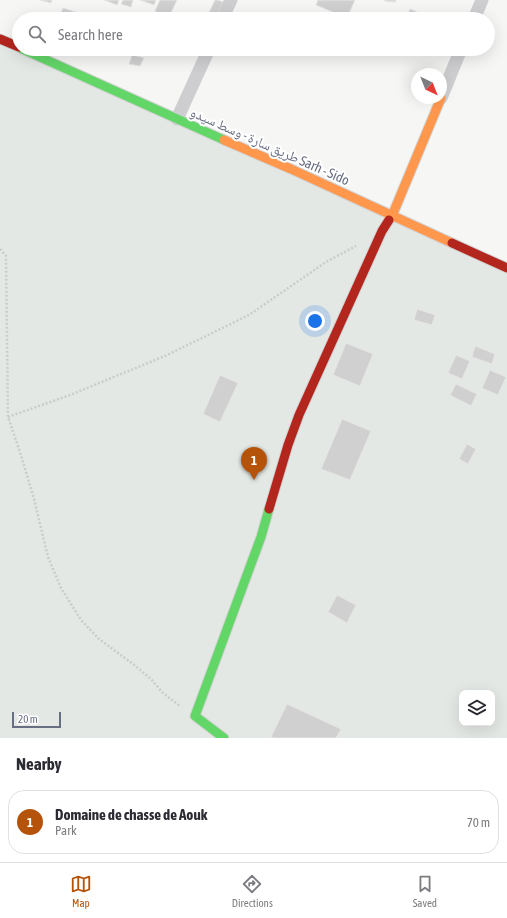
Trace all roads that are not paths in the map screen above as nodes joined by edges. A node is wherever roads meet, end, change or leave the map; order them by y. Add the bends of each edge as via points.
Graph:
1 (231, 0) edge
2 (482, 0) edge
3 (225, 12) edge
4 (477, 12) edge
5 (0, 39) edge
6 (12, 44) edge
7 (38, 56) edge
8 (206, 56) edge
9 (458, 56) edge
10 (447, 83) edge
11 (439, 104) edge
12 (177, 119) junction
13 (392, 216) junction
14 (507, 268) edge
15 (224, 738) edge

1 - 3 street
2 - 4 street
5 - 6 street
7 - 12 street, طريق سارة - وسط سيدو Sarh - Sido
8 - 12 street
9 - 10 street
11 - 13 street
12 - 13 street, طريق سارة - وسط سيدو Sarh - Sido
13 - 14 street, طريق سارة - وسط سيدو Sarh - Sido
13 - 15 street via 382,231 299,415 261,537 195,716

